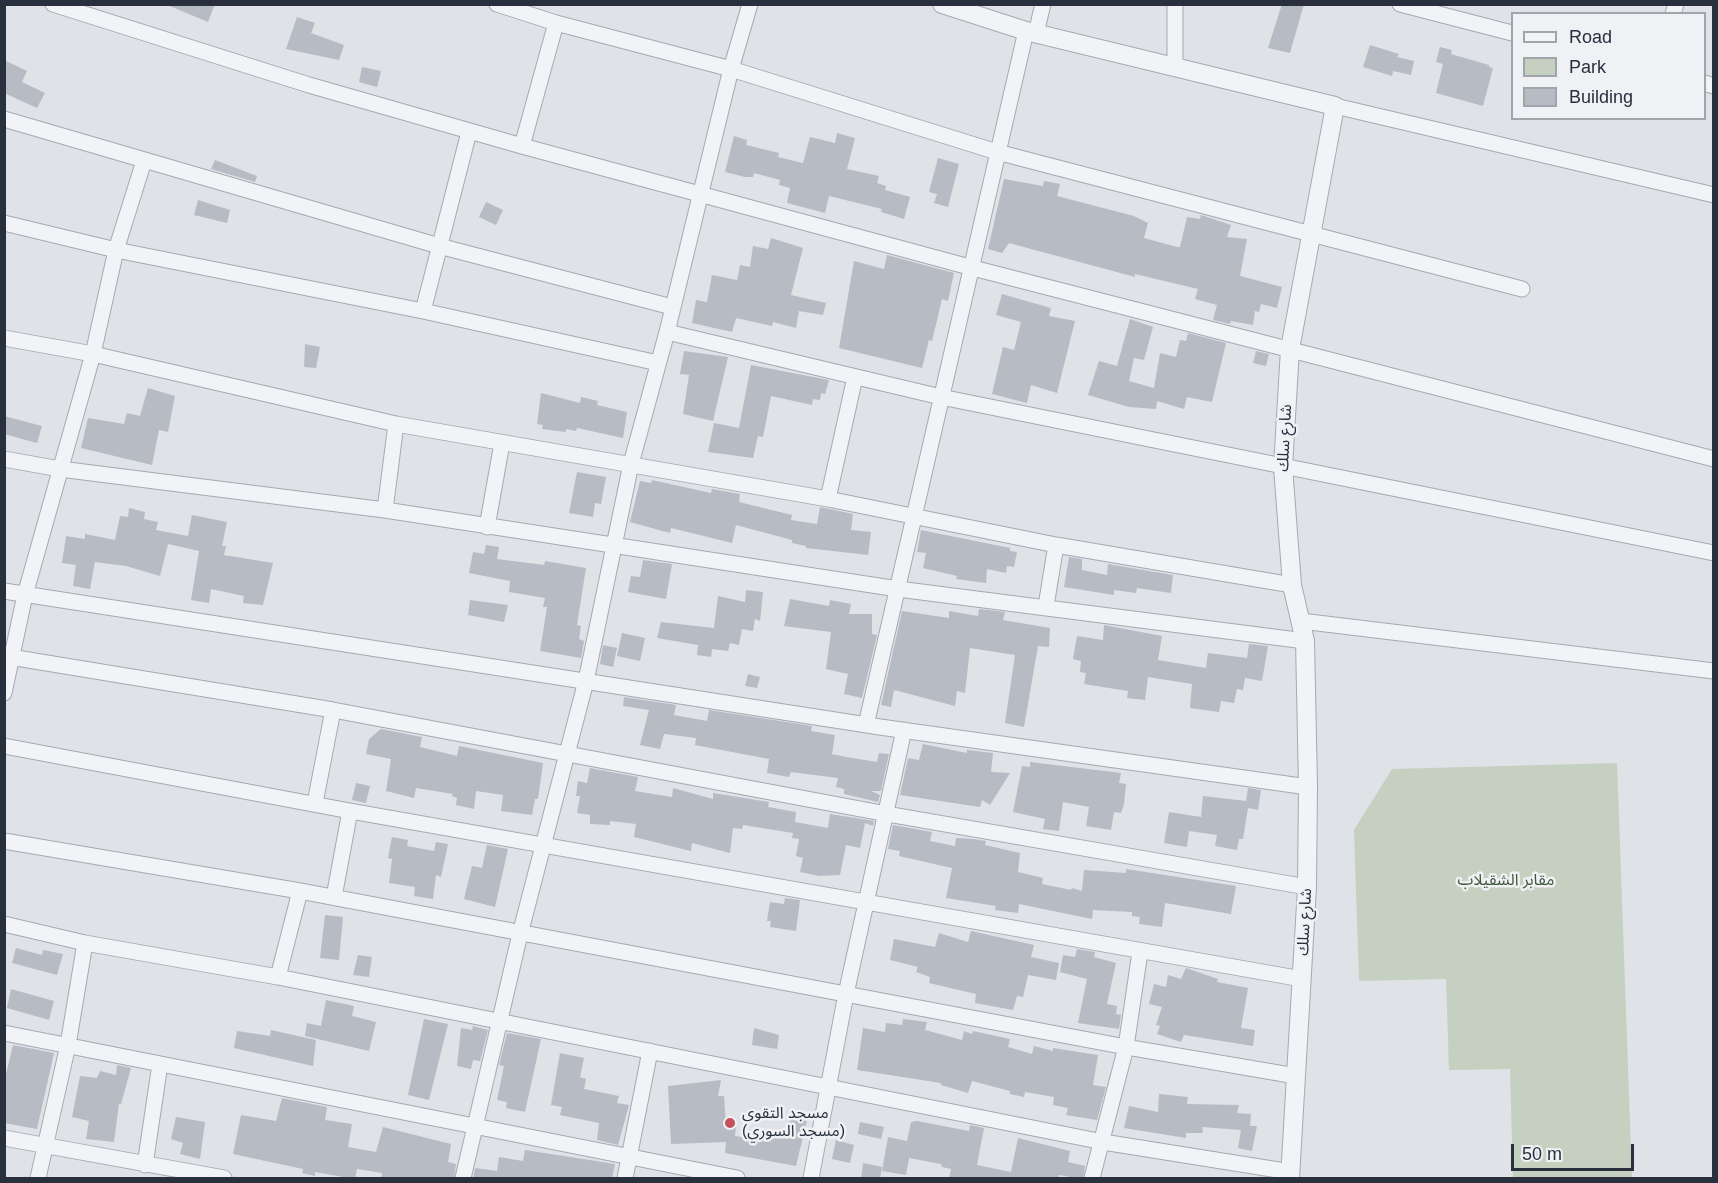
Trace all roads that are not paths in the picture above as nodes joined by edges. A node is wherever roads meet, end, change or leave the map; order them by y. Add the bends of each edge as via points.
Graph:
1 (53, 4) edge
2 (497, 4) edge
3 (750, 4) edge
4 (942, 4) edge
5 (1043, 4) edge
6 (1175, 4) edge
7 (1400, 4) edge
8 (556, 23) junction
9 (1031, 32) junction
10 (1511, 33) edge
11 (1175, 67) junction
12 (731, 69) junction
13 (1335, 105) junction
14 (4, 119) edge
15 (469, 132) junction
16 (522, 146) junction
17 (997, 152) junction
18 (144, 161) junction
19 (701, 195) junction
20 (1713, 195) edge
21 (4, 223) edge
22 (1312, 236) junction
23 (439, 246) junction
24 (116, 250) junction
25 (973, 268) junction
26 (1522, 289) dead end
27 (672, 307) junction
28 (423, 311) junction
29 (667, 332) junction
30 (4, 338) edge
31 (1290, 349) junction
32 (93, 354) junction
33 (658, 363) junction
34 (855, 377) junction
35 (941, 397) junction
36 (396, 424) junction
37 (502, 443) junction
38 (4, 459) edge
39 (1713, 459) edge
40 (631, 464) junction
41 (1283, 467) junction
42 (60, 469) junction
43 (828, 499) junction
44 (385, 510) junction
45 (915, 518) junction
46 (487, 527) junction
47 (614, 544) junction
48 (1056, 545) junction
49 (1713, 553) edge
50 (1292, 585) junction
51 (898, 589) junction
52 (4, 591) edge
53 (25, 595) junction
54 (1046, 606) junction
55 (1301, 621) junction
56 (1305, 641) junction
57 (8, 657) edge
58 (1713, 671) edge
59 (586, 681) junction
60 (4, 693) edge
61 (333, 710) junction
62 (866, 724) junction
63 (904, 730) junction
64 (4, 746) edge
65 (567, 752) junction
66 (1308, 787) junction
67 (315, 803) junction
68 (350, 812) junction
69 (887, 814) junction
70 (4, 841) edge
71 (543, 845) junction
72 (1307, 887) junction
73 (300, 891) junction
74 (333, 897) junction
75 (866, 903) junction
76 (4, 924) edge
77 (520, 934) junction
78 (85, 943) junction
79 (1140, 952) junction
80 (278, 976) junction
81 (1302, 979) junction
82 (846, 994) junction
83 (500, 1021) junction
84 (4, 1033) edge
85 (68, 1046) junction
86 (1126, 1047) junction
87 (650, 1051) junction
88 (160, 1064) junction
89 (1296, 1076) junction
90 (830, 1087) junction
91 (473, 1128) junction
92 (4, 1138) edge
93 (1103, 1142) junction
94 (45, 1145) junction
95 (629, 1158) junction
96 (145, 1165) junction
97 (1291, 1175) edge
98 (38, 1179) edge
99 (224, 1179) edge
100 (463, 1179) edge
101 (625, 1179) edge
102 (737, 1179) edge
103 (812, 1179) edge
104 (1092, 1179) edge

1 - 15 street
2 - 8 street
3 - 12 street
4 - 9 street
5 - 9 street
6 - 11 street
7 - 10 street
8 - 12 street
8 - 16 street
9 - 11 street
9 - 17 street
11 - 13 street
12 - 17 street
12 - 19 street
13 - 20 street
13 - 22 street, شارع سلك
14 - 18 street
15 - 16 street
15 - 23 street
16 - 19 street
17 - 22 street
17 - 25 street
18 - 23 street
18 - 24 street
19 - 25 street
19 - 27 street
21 - 24 street
22 - 26 street
22 - 31 street, شارع سلك
23 - 27 street
23 - 28 street
24 - 28 street
24 - 32 street
25 - 31 street
25 - 35 street
27 - 29 street
28 - 33 street
29 - 33 street
29 - 34 street
30 - 32 street
31 - 39 street
31 - 41 street, شارع سلك
32 - 36 street
32 - 42 street
33 - 40 street
34 - 35 street
34 - 43 street
35 - 41 street
35 - 45 street
36 - 37 street
36 - 44 street
37 - 40 street
37 - 46 street
38 - 42 street
40 - 43 street
40 - 47 street
41 - 49 street
41 - 50 street, شارع سلك
42 - 44 street
42 - 53 street
43 - 45 street
44 - 46 street
45 - 48 street
45 - 51 street
46 - 47 street
47 - 51 street
47 - 59 street
48 - 50 street
48 - 54 street
50 - 55 street, شارع سلك
51 - 54 street
51 - 62 street
52 - 53 street
53 - 57 street
53 - 59 street
54 - 56 street
55 - 56 street, شارع سلك
55 - 58 street
56 - 66 street, شارع سلك
57 - 60 street
57 - 61 street
59 - 62 street
59 - 65 street
61 - 65 street
61 - 67 street
62 - 63 street
63 - 66 street
63 - 69 street
64 - 67 street
65 - 69 street
65 - 71 street
66 - 72 street, شارع سلك
67 - 68 street
68 - 71 street
68 - 74 street
69 - 72 street
69 - 75 street
70 - 73 street
71 - 75 street
71 - 77 street
72 - 81 street, شارع سلك
73 - 74 street
73 - 80 street
74 - 77 street
75 - 79 street
75 - 82 street
76 - 78 street
77 - 82 street
77 - 83 street
78 - 80 street
78 - 85 street
79 - 81 street
79 - 86 street
80 - 83 street
81 - 89 street, شارع سلك
82 - 86 street
82 - 90 street
83 - 87 street
83 - 91 street
84 - 85 street
85 - 88 street
85 - 94 street
86 - 89 street
86 - 93 street
87 - 90 street
87 - 95 street
88 - 91 street
88 - 96 street
89 - 97 street, شارع سلك
90 - 93 street
90 - 103 street
91 - 95 street
91 - 100 street
92 - 94 street
93 - 97 street
93 - 104 street
94 - 96 street
94 - 98 street
95 - 101 street
95 - 102 street
96 - 99 street

